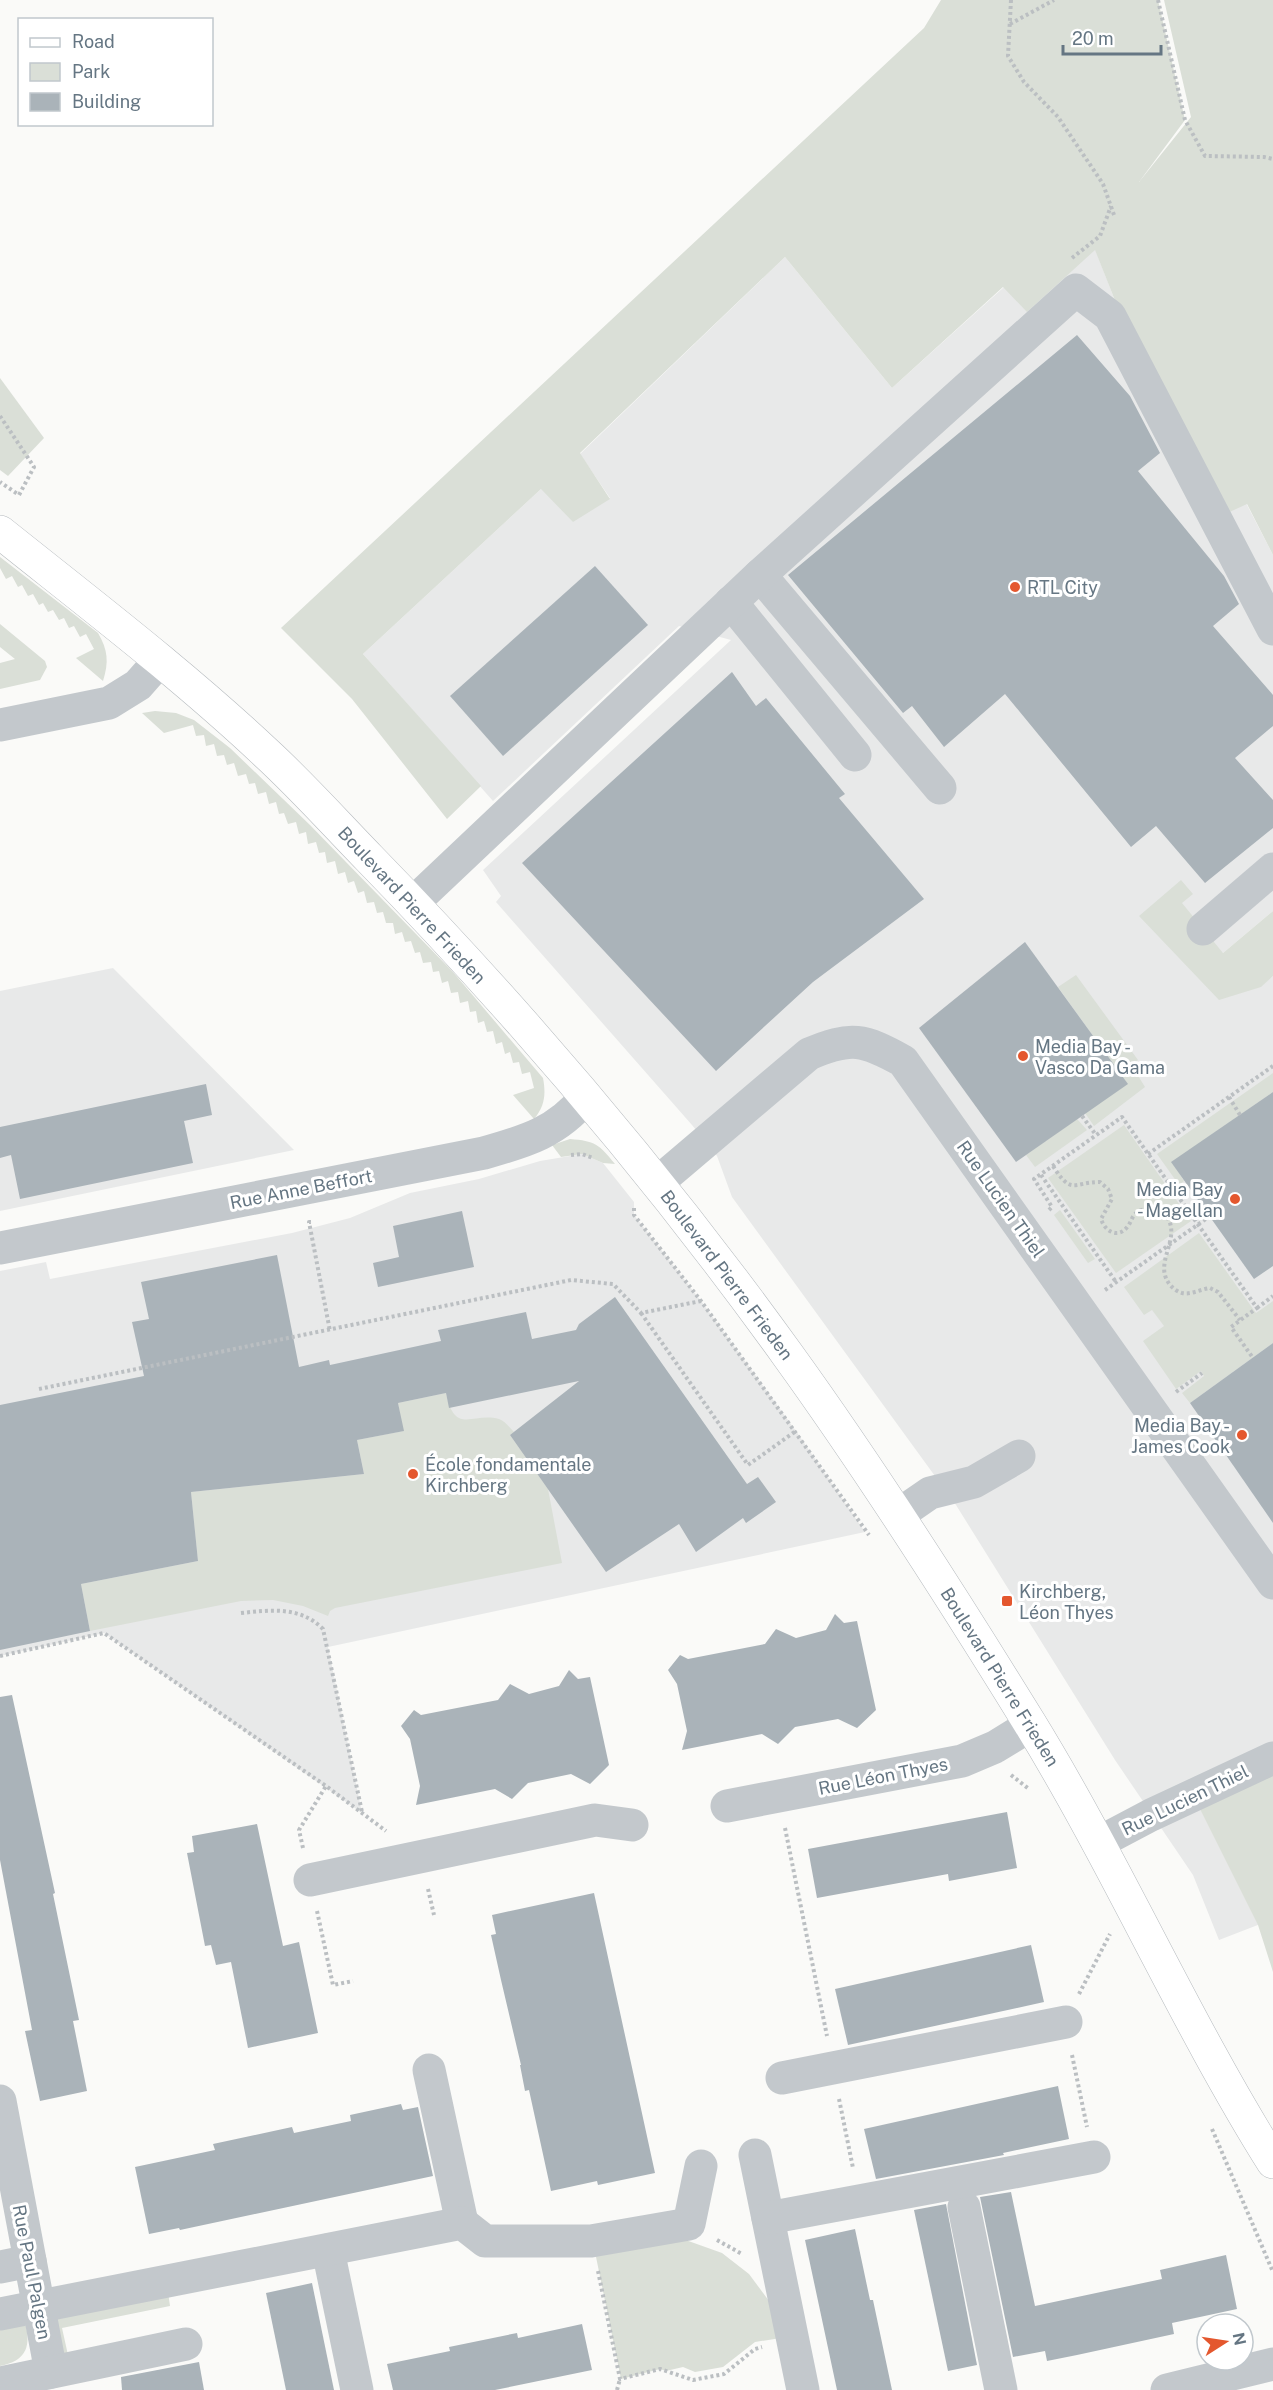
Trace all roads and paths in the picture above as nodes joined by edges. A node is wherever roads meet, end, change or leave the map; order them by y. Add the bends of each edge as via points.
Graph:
1 (1011, 0) edge
2 (1054, 0) edge
3 (1158, 0) edge
4 (1010, 25) junction
5 (1273, 159) edge
6 (1114, 214) dead end
7 (0, 416) edge
8 (0, 482) edge
9 (0, 532) edge
10 (760, 575) junction
11 (730, 602) junction
12 (1273, 629) edge
13 (160, 660) junction
14 (0, 725) edge
15 (855, 755) dead end
16 (940, 788) dead end
17 (1273, 869) edge
18 (413, 903) junction
19 (1203, 929) dead end
20 (1273, 1066) edge
21 (586, 1097) junction
22 (1229, 1097) junction
23 (1240, 1115) dead end
24 (1082, 1116) dead end
25 (1096, 1135) junction
26 (526, 1142) junction
27 (1148, 1154) junction
28 (603, 1163) dead end
29 (1053, 1166) junction
30 (1041, 1175) junction
31 (646, 1193) junction
32 (1049, 1201) dead end
33 (1210, 1216) dead end
34 (318, 1220) dead end
35 (1198, 1225) junction
36 (1168, 1246) junction
37 (0, 1248) edge
38 (1273, 1296) edge
39 (701, 1301) junction
40 (1257, 1308) junction
41 (641, 1313) junction
42 (1240, 1320) junction
43 (330, 1331) junction
44 (1253, 1358) dead end
45 (1202, 1373) dead end
46 (39, 1389) dead end
47 (1179, 1389) dead end
48 (796, 1431) junction
49 (1019, 1456) dead end
50 (898, 1515) junction
51 (874, 1539) dead end
52 (1273, 1583) edge
53 (241, 1613) dead end
54 (0, 1656) edge
55 (1031, 1725) junction
56 (995, 1747) junction
57 (1273, 1758) edge
58 (326, 1786) dead end
59 (1035, 1794) dead end
60 (779, 1796) junction
61 (727, 1806) dead end
62 (362, 1813) dead end
63 (632, 1826) dead end
64 (1098, 1843) junction
65 (310, 1880) dead end
66 (1066, 2022) dead end
67 (833, 2068) junction
68 (429, 2070) dead end
69 (782, 2078) dead end
70 (0, 2101) edge
71 (1209, 2122) dead end
72 (755, 2155) dead end
73 (1094, 2157) dead end
74 (1273, 2162) edge
75 (701, 2166) dead end
76 (860, 2201) junction
77 (964, 2207) dead end
78 (768, 2218) junction
79 (462, 2223) junction
80 (689, 2224) junction
81 (591, 2241) junction
82 (328, 2250) junction
83 (15, 2264) edge
84 (1273, 2272) edge
85 (779, 2275) junction
86 (39, 2306) junction
87 (0, 2314) edge
88 (793, 2341) junction
89 (186, 2344) dead end
90 (51, 2372) junction
91 (1256, 2375) edge
92 (620, 2379) junction
93 (0, 2383) edge
94 (357, 2390) edge
95 (617, 2390) edge
96 (803, 2390) edge
97 (1001, 2390) edge
98 (1167, 2390) edge

1 - 4 path
2 - 4 path
3 - 5 path via 1185,120 1205,156
4 - 6 path via 1008,56 1024,82 1058,117 1103,184
7 - 8 path via 34,467 19,495
9 - 13 main road, Boulevard Pierre Frieden
10 - 11 street
10 - 12 street via 1076,290 1110,316
10 - 16 street
11 - 15 street
11 - 18 street
13 - 14 street via 138,685 109,703
13 - 18 main road, Boulevard Pierre Frieden via 268,754
17 - 19 street
18 - 21 main road, Boulevard Pierre Frieden
20 - 22 path
21 - 26 street, Rue Anne Beffort via 573,1113
21 - 31 main road, Boulevard Pierre Frieden
22 - 23 path
22 - 27 path
24 - 25 path
25 - 27 path via 1122,1117
25 - 29 path
26 - 28 path via 540,1161 582,1154
26 - 37 street, Rue Anne Beffort
27 - 35 path
29 - 30 path
29 - 36 path via 1073,1186 1100,1182 1108,1189 1112,1199 1101,1219 1110,1232 1124,1231 1137,1212 1163,1212 1172,1233
30 - 32 path via 1034,1179
30 - 36 path via 1118,1281
31 - 39 path via 634,1215
31 - 50 main road, Boulevard Pierre Frieden via 788,1356
31 - 52 street, Rue Lucien Thiel via 809,1054 834,1043 852,1041 875,1045 903,1061
33 - 35 path
34 - 43 path via 309,1222
35 - 36 path
35 - 40 path
36 - 42 path via 1164,1274 1168,1283 1183,1293 1210,1288 1218,1292
38 - 40 path
39 - 41 path
39 - 48 path
40 - 42 path
41 - 43 path via 614,1284 571,1280
41 - 48 path via 748,1465
42 - 44 path via 1231,1327
43 - 46 path
45 - 47 path
48 - 51 path via 865,1532
49 - 50 street via 974,1482 930,1493
50 - 55 main road, Boulevard Pierre Frieden
53 - 62 path via 275,1609 297,1613 314,1619 323,1629
54 - 58 path via 104,1633
55 - 56 street, Rue Léon Thyes
55 - 64 main road, Boulevard Pierre Frieden
56 - 59 path via 1011,1775
56 - 60 street, Rue Léon Thyes via 962,1761
57 - 64 street, Rue Lucien Thiel
60 - 61 street, Rue Léon Thyes
60 - 67 path
63 - 65 street via 595,1820
64 - 74 main road, Boulevard Pierre Frieden via 1238,2106
66 - 67 street
67 - 69 street
67 - 76 path
68 - 79 street
70 - 83 street, Rue Paul Palgen
71 - 84 path
72 - 78 street
73 - 76 street
75 - 80 street
76 - 78 street
77 - 97 street
78 - 85 street
79 - 81 street via 485,2241
79 - 82 street
80 - 81 street
80 - 85 path
81 - 92 path
82 - 86 street
82 - 94 street
83 - 86 street, Rue Paul Palgen
85 - 88 street
86 - 87 street
86 - 90 street, Rue Paul Palgen
88 - 92 path via 755,2349 724,2374 693,2380 660,2369
88 - 96 street
89 - 90 street
90 - 93 street
91 - 98 street
92 - 95 path

